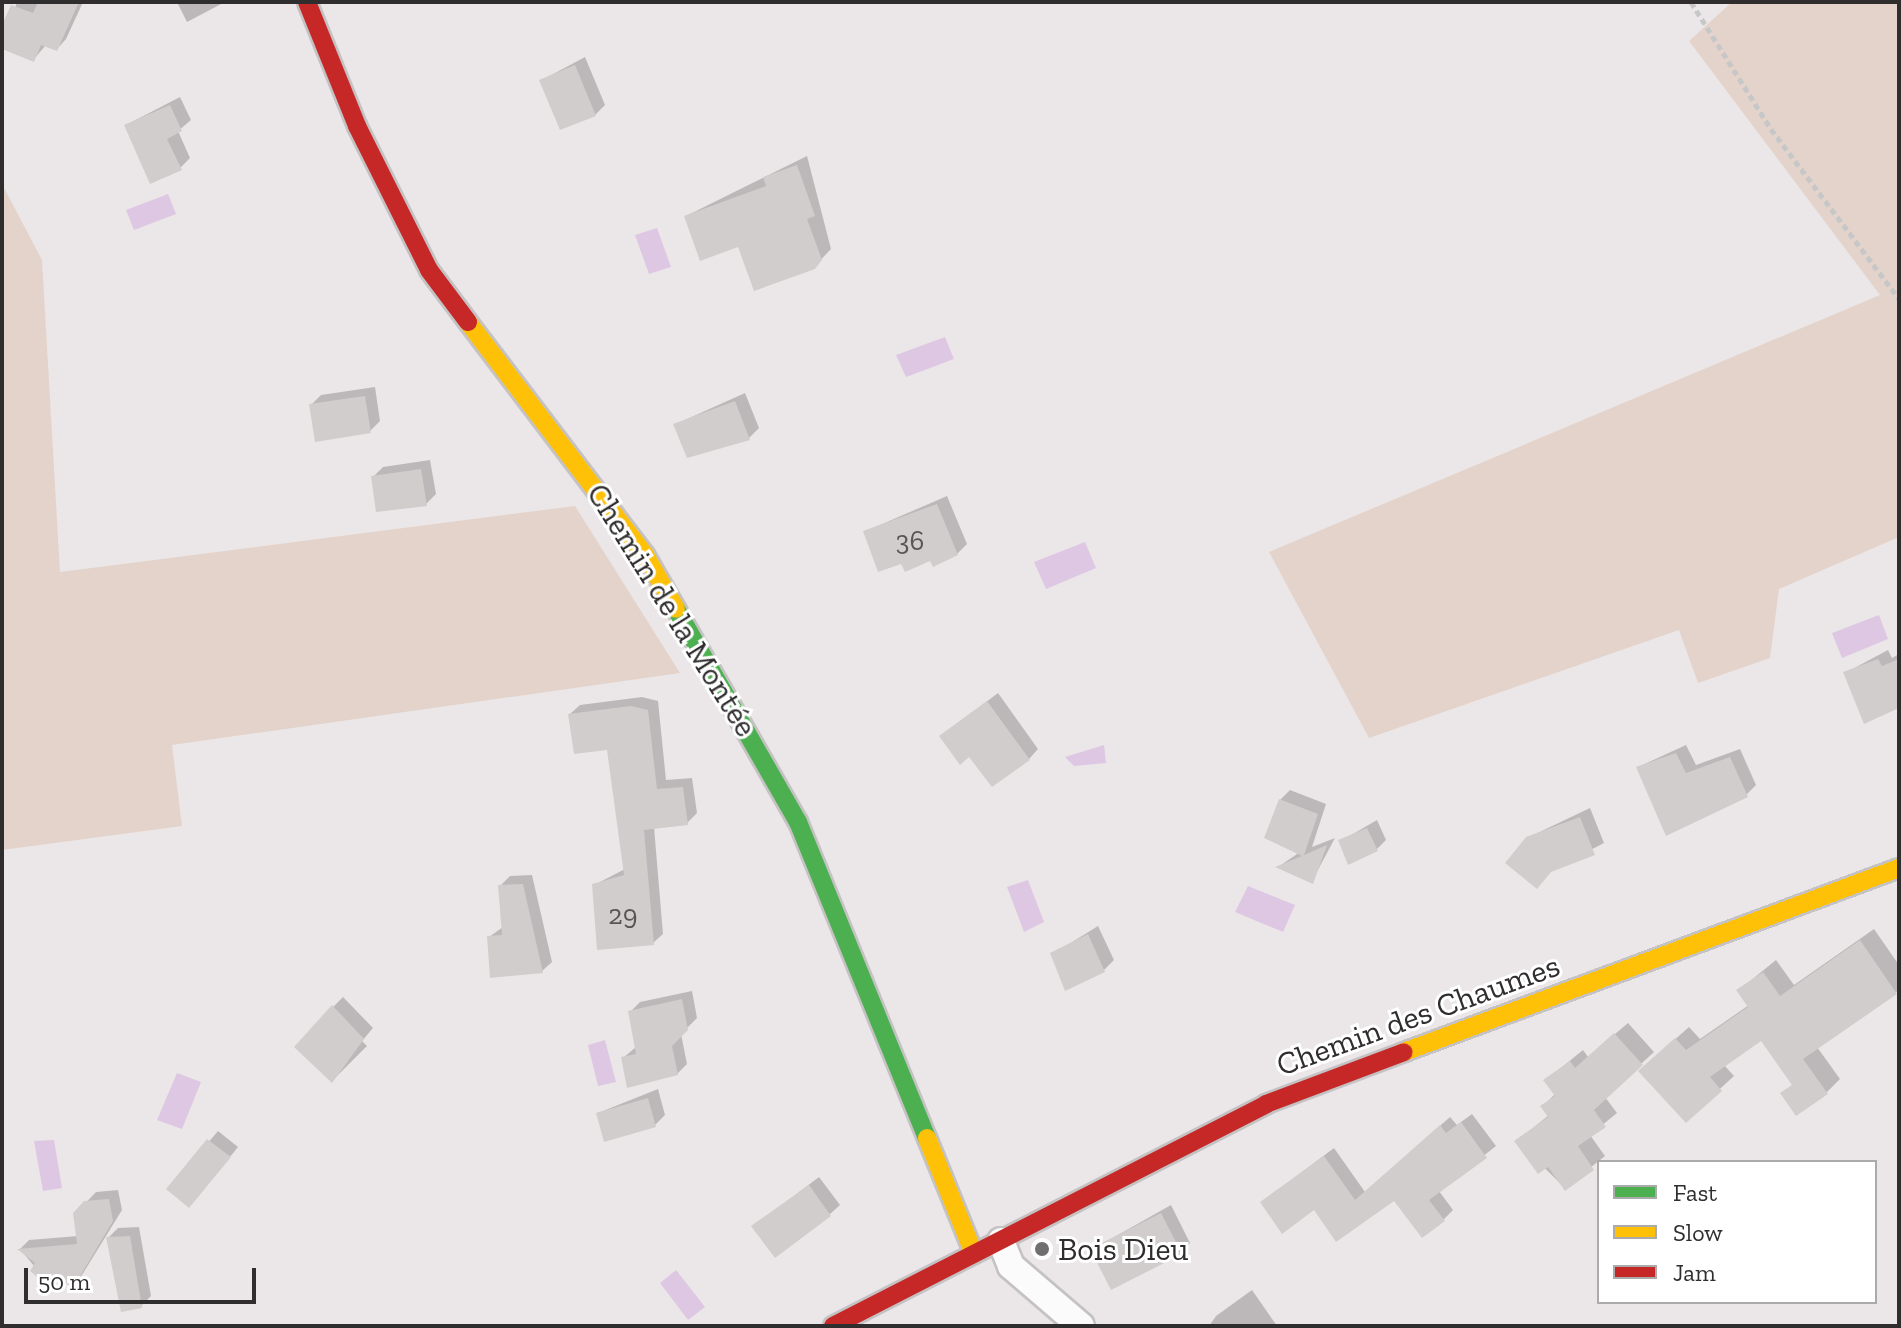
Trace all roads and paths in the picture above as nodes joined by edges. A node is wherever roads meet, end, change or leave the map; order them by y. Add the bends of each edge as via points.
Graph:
1 (307, 2) edge
2 (1691, 2) edge
3 (1899, 299) edge
4 (1899, 868) edge
5 (1001, 1241) junction
6 (974, 1254) junction
7 (833, 1326) edge
8 (1081, 1326) edge

1 - 6 street, Chemin de la Montée via 357,126 429,270 645,555 798,822
2 - 3 path via 1762,116
4 - 5 street, Chemin des Chaumes via 1266,1104
5 - 6 street, Chemin des Chaumes
5 - 8 street via 1011,1266
6 - 7 street, Chemin des Chaumes

